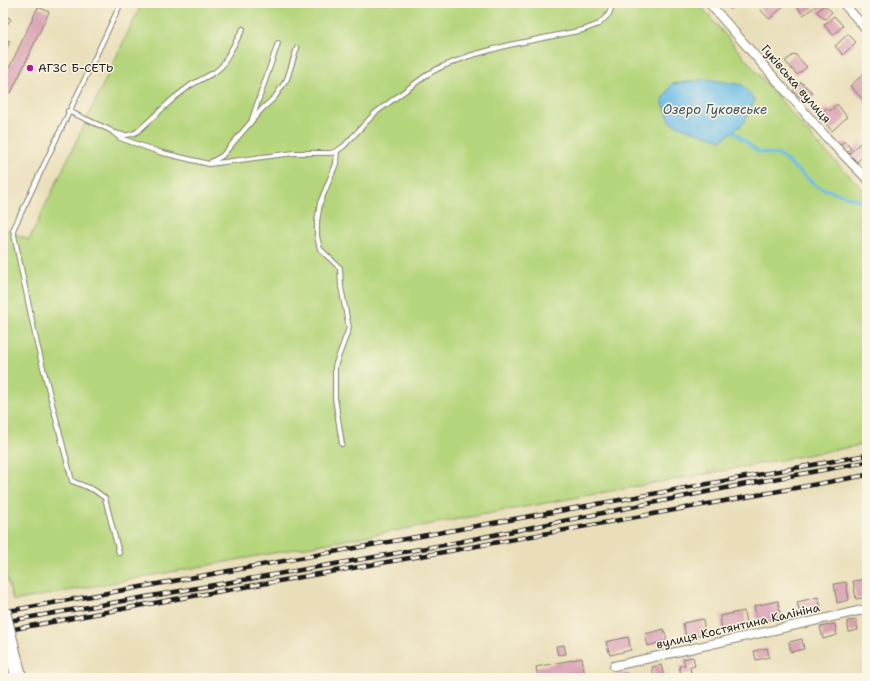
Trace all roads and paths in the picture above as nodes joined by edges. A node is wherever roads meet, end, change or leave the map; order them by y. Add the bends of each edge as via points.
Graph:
1 (121, 3) edge
2 (613, 3) edge
3 (709, 3) edge
4 (843, 3) edge
5 (243, 29) dead end
6 (867, 30) edge
7 (278, 43) dead end
8 (297, 48) dead end
9 (68, 111) junction
10 (251, 121) junction
11 (110, 130) junction
12 (337, 151) junction
13 (208, 164) junction
14 (867, 179) edge
15 (342, 444) dead end
16 (119, 553) dead end
17 (867, 608) edge
18 (3, 614) edge
19 (614, 666) dead end
20 (19, 678) edge

1 - 9 lane
2 - 12 lane via 609,14 599,24 583,30 509,45 440,67 376,113
3 - 14 street, Гуківська вулиця via 827,138
4 - 6 street
5 - 11 lane via 222,66 174,98 137,132 123,136
7 - 10 lane
8 - 10 lane via 287,79 275,97
9 - 11 lane
9 - 16 lane via 13,230 37,344 72,481 94,490 105,498
10 - 13 lane via 222,156
11 - 13 lane via 120,138 159,152
12 - 13 lane via 288,153
12 - 15 lane via 336,164 320,203 317,236 320,249 340,268 341,287 350,328 335,372 335,398
17 - 19 street, вулиця Костянтина Калініна
18 - 20 highway, bridge

